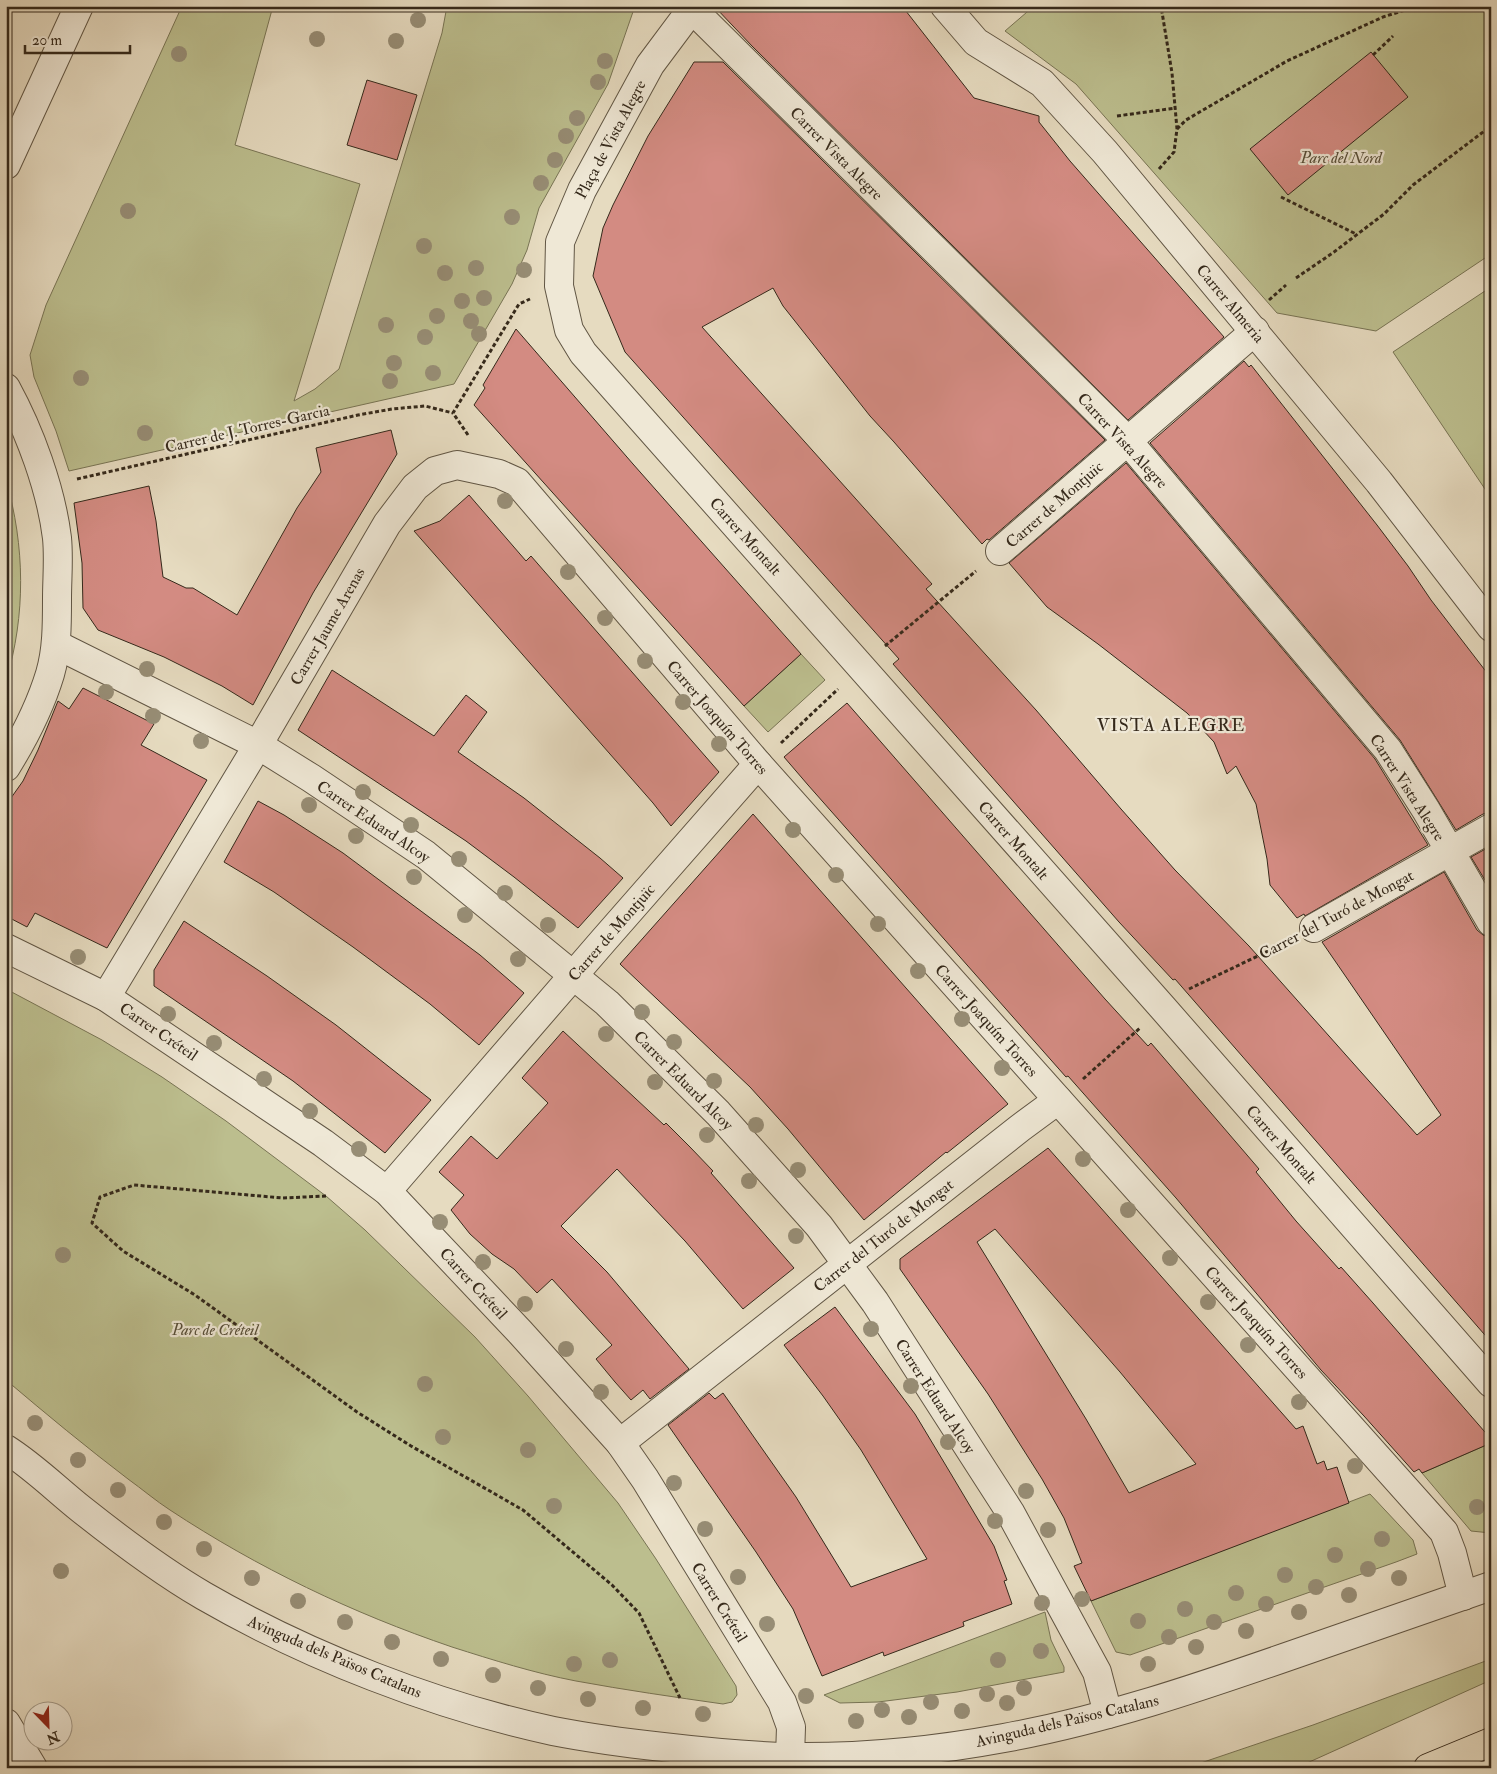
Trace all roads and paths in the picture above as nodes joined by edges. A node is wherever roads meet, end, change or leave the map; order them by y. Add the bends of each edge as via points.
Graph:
1 (80, 6) edge
2 (945, 6) edge
3 (1161, 6) edge
4 (1418, 6) edge
5 (693, 8) edge
6 (1393, 36) dead end
7 (1373, 55) dead end
8 (1176, 108) junction
9 (1115, 117) dead end
10 (1491, 126) edge
11 (1177, 129) junction
12 (6, 165) edge
13 (1155, 173) dead end
14 (1281, 197) dead end
15 (1356, 234) junction
16 (1296, 278) dead end
17 (559, 286) joint
18 (1286, 286) dead end
19 (1266, 302) dead end
20 (519, 304) dead end
21 (1254, 331) junction
22 (6, 388) edge
23 (453, 413) junction
24 (1127, 440) junction
25 (480, 471) junction
26 (47, 486) junction
27 (1000, 551) joint
28 (1491, 627) edge
29 (57, 645) junction
30 (882, 648) dead end
31 (844, 683) dead end
32 (258, 745) junction
33 (758, 764) junction
34 (6, 767) edge
35 (1491, 828) edge
36 (1450, 851) junction
37 (1491, 922) edge
38 (1314, 928) joint
39 (6, 948) edge
40 (574, 975) junction
41 (1187, 990) dead end
42 (106, 997) junction
43 (1144, 1024) dead end
44 (1058, 1100) junction
45 (388, 1191) junction
46 (326, 1196) dead end
47 (847, 1263) junction
48 (1491, 1383) edge
49 (620, 1444) junction
50 (7, 1449) edge
51 (1491, 1586) edge
52 (1463, 1596) junction
53 (680, 1698) dead end
54 (1108, 1714) junction
55 (6, 1723) edge
56 (1491, 1742) edge
57 (790, 1757) junction
58 (34, 1768) edge
59 (1428, 1768) edge

1 - 12 street
2 - 21 street, Carrer Almeria via 976,42 1042,83 1105,152
3 - 8 path
4 - 11 path via 1383,16 1287,61 1186,120
5 - 17 street, Plaça de Vista Alegre via 650,65 582,190 560,242
5 - 24 street, Carrer Vista Alegre
6 - 7 path
8 - 9 path
8 - 11 path
10 - 15 path via 1413,185 1384,214
11 - 13 path via 1174,152
14 - 15 path
15 - 16 path
17 - 48 street, Carrer Montalt via 568,330 584,353
18 - 19 path
20 - 23 path
21 - 24 street, Carrer de Montjuïc
21 - 28 street, Carrer Almeria via 1379,482
22 - 26 street via 20,414
23 - 25 path via 482,455
23 - 26 path, Carrer de J. Torres-Garcia via 425,406 392,409
24 - 27 street, Carrer de Montjuïc
24 - 36 street, Carrer Vista Alegre via 1388,750
25 - 32 street, Carrer Jaume Arenas via 457,465 434,471 415,487 387,524
25 - 33 street, Carrer Joaquím Torres via 499,474 517,482
26 - 29 street via 57,538
27 - 30 path, Carrer de Montjuïc
29 - 32 street, Carrer Eduard Alcoy
29 - 34 street via 50,675 28,732
31 - 33 path
32 - 40 street, Carrer Eduard Alcoy via 426,855
32 - 42 street, Carrer Jaume Arenas
33 - 40 street, Carrer de Montjuïc
33 - 44 street, Carrer Joaquím Torres
35 - 36 street, Carrer del Turó de Mongat
36 - 37 street, Carrer Vista Alegre
36 - 38 street, Carrer del Turó de Mongat
38 - 41 path, Carrer del Turó de Mongat
39 - 42 street, Carrer Créteil
40 - 45 street, Carrer de Montjuïc
40 - 47 street, Carrer Eduard Alcoy via 607,1003 718,1113 819,1226
42 - 45 street, Carrer Créteil via 323,1143
43 - 44 path
44 - 47 street, Carrer del Turó de Mongat
44 - 52 street, Carrer Joaquím Torres via 1444,1532
45 - 49 street, Carrer Créteil
46 - 53 path via 283,1198 134,1185 100,1197 92,1223 123,1251 195,1295 357,1412 523,1510 612,1585 639,1613
47 - 49 street, Carrer del Turó de Mongat
47 - 54 street, Carrer Eduard Alcoy via 1010,1512 1098,1672
49 - 57 street, Carrer Créteil via 645,1479 782,1702 791,1727
50 - 57 street, Avinguda dels Països Catalans via 124,1542 202,1595 252,1622 357,1669 427,1696 553,1731 700,1751
51 - 52 street, Avinguda dels Països Catalans
52 - 54 street, Avinguda dels Països Catalans via 1203,1686
54 - 57 street, Avinguda dels Països Catalans via 1005,1738 922,1750
55 - 58 street
56 - 59 highway

